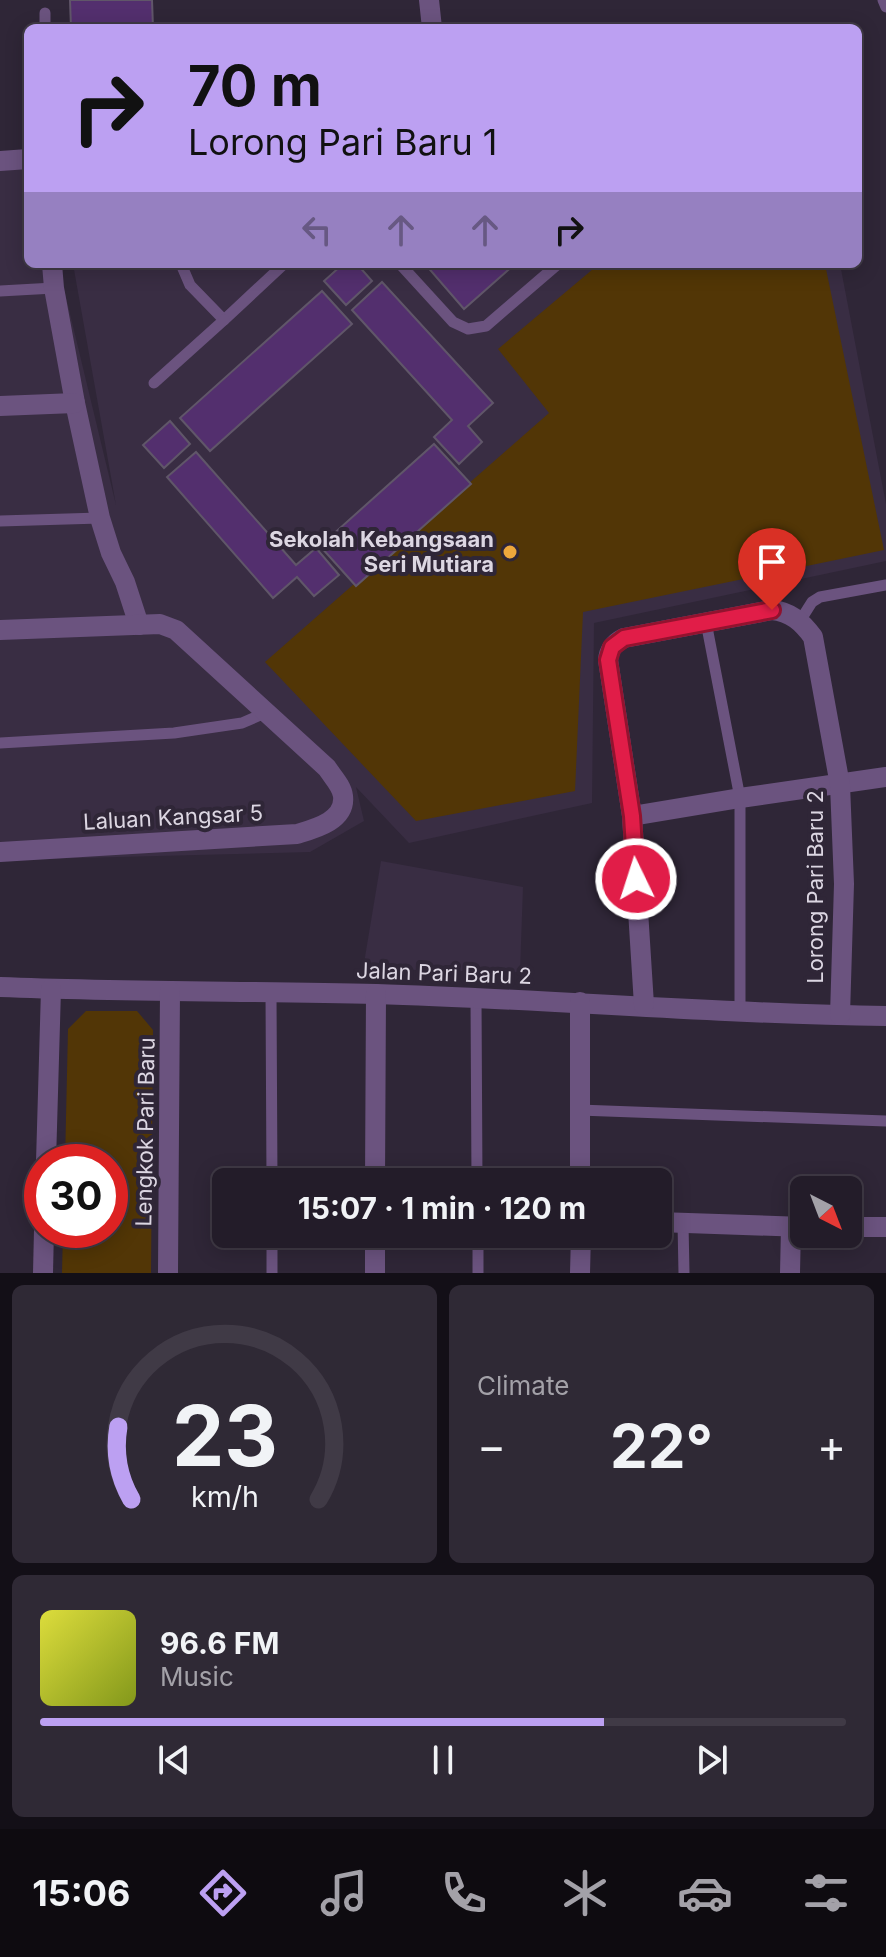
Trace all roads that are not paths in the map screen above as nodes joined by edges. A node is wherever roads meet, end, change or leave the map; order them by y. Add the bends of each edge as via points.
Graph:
1 (429, 0) edge
2 (883, 0) edge
3 (886, 7) edge
4 (45, 13) dead end
5 (45, 24) edge
6 (432, 24) edge
7 (24, 159) edge
8 (0, 161) edge
9 (52, 268) edge
10 (183, 268) edge
11 (280, 268) edge
12 (404, 268) edge
13 (553, 268) edge
14 (54, 288) junction
15 (0, 291) edge
16 (224, 320) junction
17 (154, 383) dead end
18 (75, 403) junction
19 (0, 406) edge
20 (100, 518) junction
21 (0, 521) edge
22 (886, 585) edge
23 (800, 621) junction
24 (706, 622) junction
25 (139, 625) junction
26 (0, 630) edge
27 (264, 710) junction
28 (0, 743) edge
29 (886, 777) edge
30 (840, 785) junction
31 (740, 798) junction
32 (632, 816) junction
33 (0, 852) edge
34 (0, 987) edge
35 (51, 989) junction
36 (170, 991) junction
37 (271, 993) junction
38 (376, 994) junction
39 (476, 998) junction
40 (580, 1002) junction
41 (644, 1005) junction
42 (740, 1010) junction
43 (840, 1015) junction
44 (886, 1016) edge
45 (579, 1110) junction
46 (886, 1121) edge
47 (47, 1144) edge
48 (272, 1168) edge
49 (375, 1168) edge
50 (477, 1168) edge
51 (580, 1168) edge
52 (672, 1223) edge
53 (683, 1223) junction
54 (790, 1227) edge
55 (862, 1227) edge
56 (886, 1227) edge
57 (44, 1248) edge
58 (272, 1248) edge
59 (375, 1248) edge
60 (478, 1248) edge
61 (581, 1248) edge
62 (794, 1248) edge
63 (43, 1273) edge
64 (168, 1273) edge
65 (272, 1273) edge
66 (375, 1273) edge
67 (478, 1273) edge
68 (580, 1273) edge
69 (684, 1273) edge
70 (790, 1273) edge

1 - 6 street
2 - 3 lane
4 - 5 lane
7 - 8 street
9 - 14 street
10 - 16 lane via 190,285
11 - 16 lane
12 - 13 lane via 453,322 468,329 486,326
14 - 15 lane
14 - 18 street
16 - 17 lane
18 - 19 street
18 - 20 street
20 - 21 lane
20 - 25 street
22 - 23 lane via 820,597
23 - 24 street via 772,610
23 - 30 street, Lorong Pari Baru 2 via 813,637
24 - 31 lane
24 - 32 street via 624,638 609,654
25 - 26 street
25 - 27 street via 160,624 182,634
27 - 28 lane via 242,723 174,733
27 - 33 street, Laluan Kangsar 5 via 339,785 341,810 331,821 297,834
29 - 30 street
30 - 31 street
30 - 43 street, Lorong Pari Baru 2
31 - 32 street
31 - 42 lane
32 - 41 street
34 - 35 street, Jalan Pari Baru 2
35 - 36 street, Jalan Pari Baru 2
35 - 47 street
36 - 37 street, Jalan Pari Baru 2
36 - 64 street, Lengkok Pari Baru
37 - 38 street, Jalan Pari Baru 2
37 - 48 lane
38 - 39 street, Jalan Pari Baru 2
38 - 49 street
39 - 40 street, Jalan Pari Baru 2
39 - 50 lane
40 - 41 street, Jalan Pari Baru 2
40 - 45 street
41 - 42 street, Jalan Pari Baru 2
42 - 43 street, Jalan Pari Baru 2
43 - 44 street, Jalan Pari Baru 2
45 - 46 lane
45 - 51 street
52 - 53 street
53 - 54 street
53 - 69 lane
55 - 56 street
57 - 63 street
58 - 65 lane
59 - 66 street
60 - 67 lane
61 - 68 street
62 - 70 street

